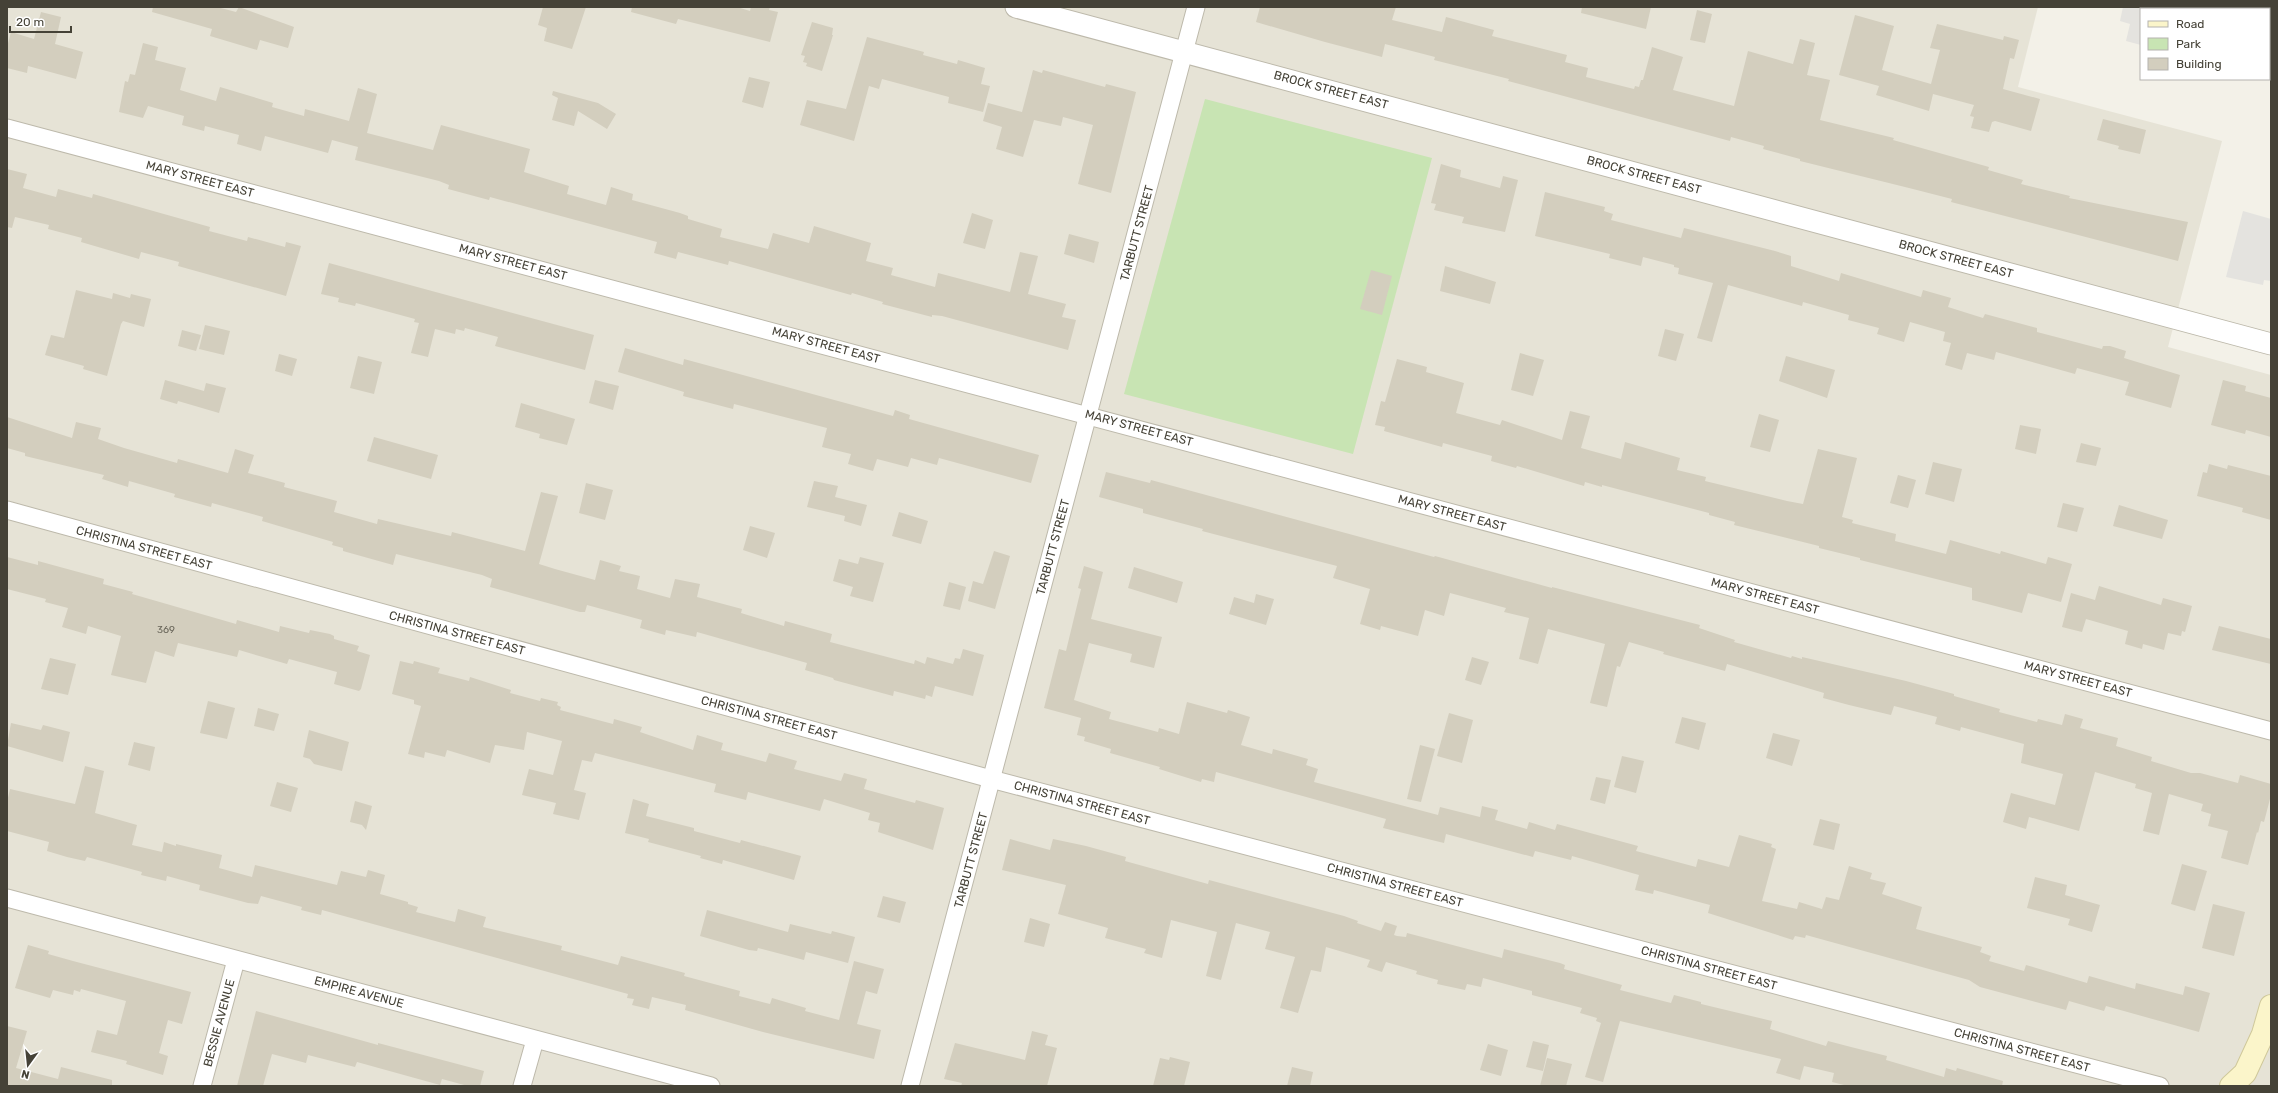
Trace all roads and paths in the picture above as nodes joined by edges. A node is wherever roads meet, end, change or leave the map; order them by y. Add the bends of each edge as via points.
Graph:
1 (1016, 7) edge
2 (1196, 7) edge
3 (1185, 51) junction
4 (7, 128) edge
5 (2271, 344) edge
6 (1089, 414) junction
7 (7, 510) edge
8 (2271, 731) edge
9 (991, 779) junction
10 (7, 898) edge
11 (236, 960) junction
12 (2271, 1006) edge
13 (535, 1040) junction
14 (202, 1086) edge
15 (522, 1086) edge
16 (711, 1086) edge
17 (910, 1086) edge
18 (2160, 1086) edge
19 (2231, 1086) edge

1 - 3 street, BROCK STREET EAST
2 - 3 street, TARBUTT STREET
3 - 5 street, BROCK STREET EAST
3 - 6 street, TARBUTT STREET
4 - 6 street, MARY STREET EAST
6 - 8 street, MARY STREET EAST
6 - 9 street, TARBUTT STREET
7 - 9 street, CHRISTINA STREET EAST
9 - 17 street, TARBUTT STREET
9 - 18 street, CHRISTINA STREET EAST
10 - 11 street, EMPIRE AVENUE
11 - 13 street, EMPIRE AVENUE
11 - 14 street, BESSIE AVENUE
12 - 19 main road via 2264,1034 2245,1073
13 - 15 street
13 - 16 street, EMPIRE AVENUE

